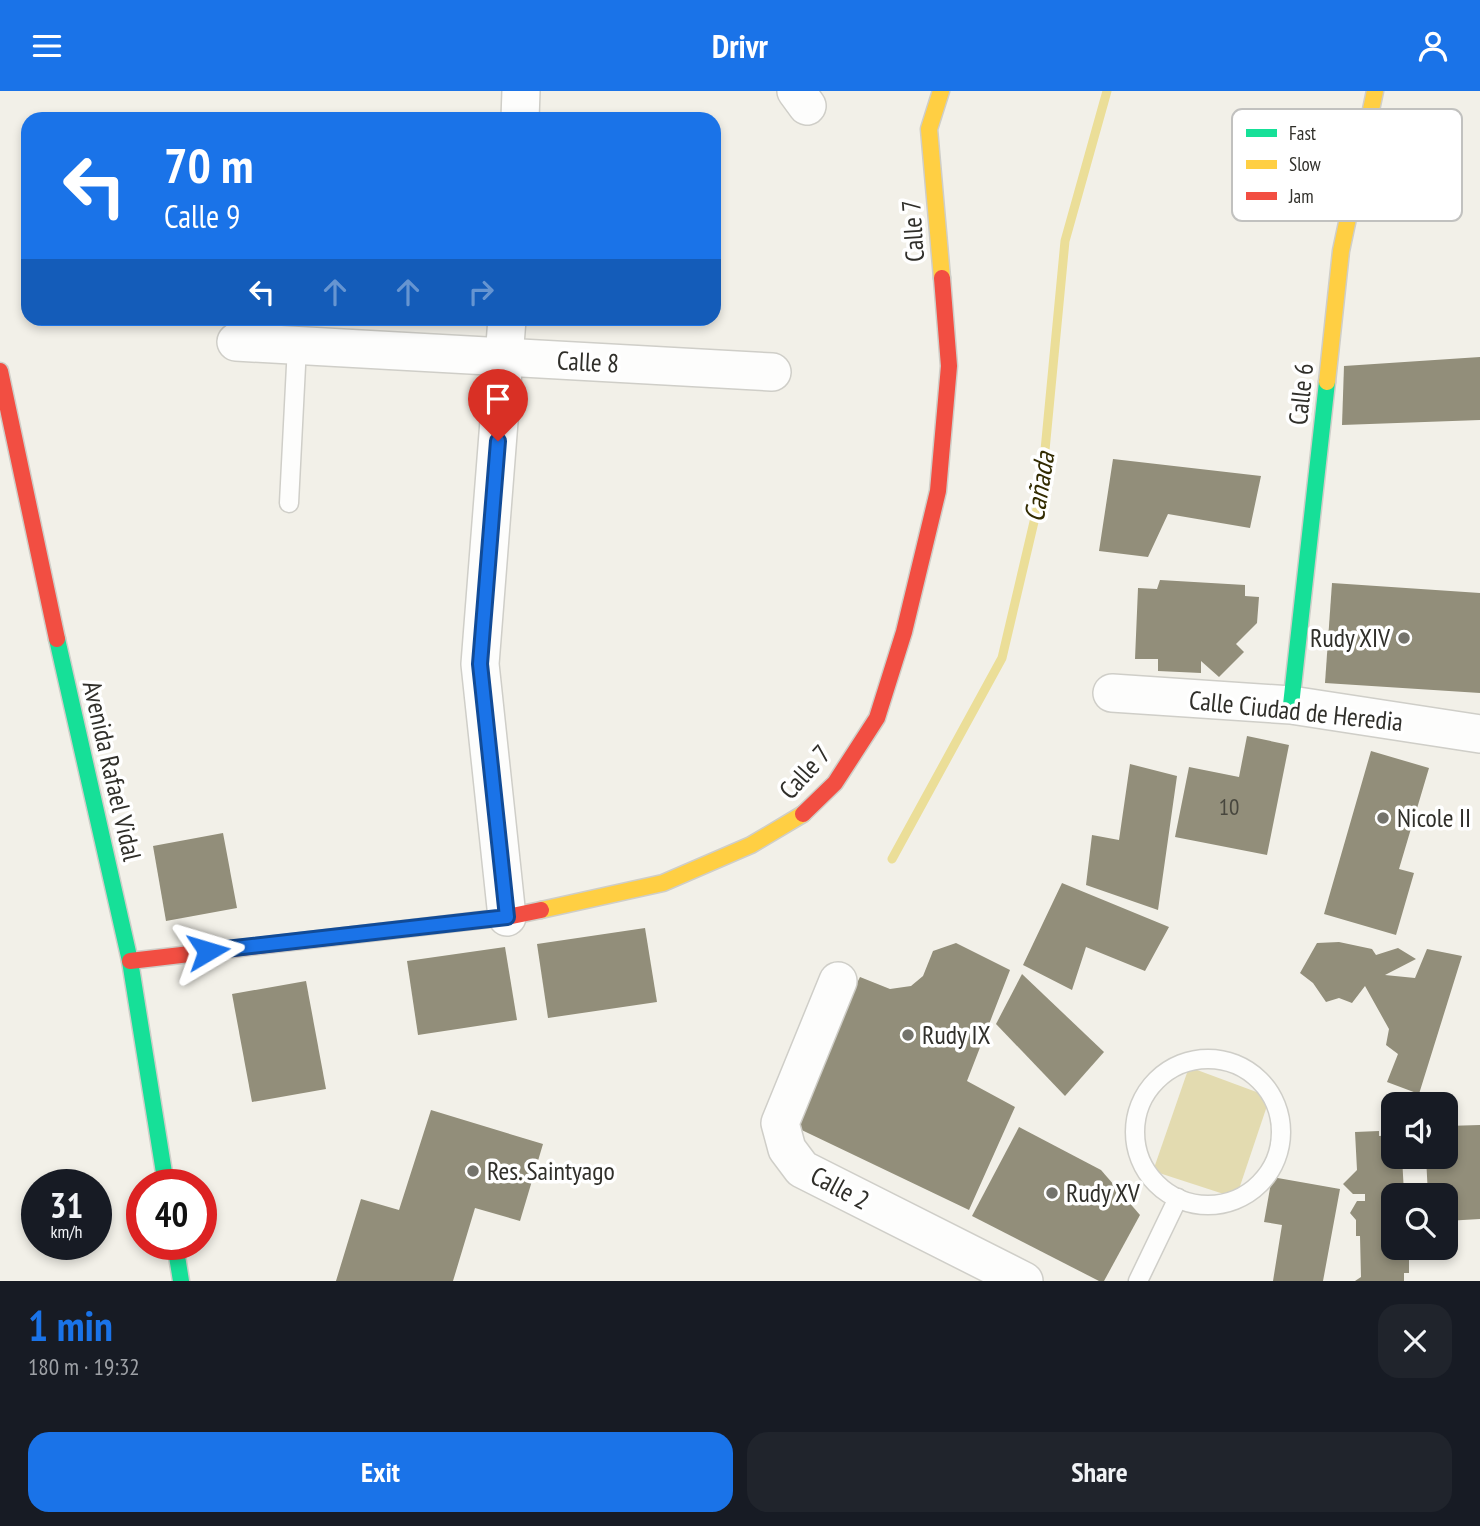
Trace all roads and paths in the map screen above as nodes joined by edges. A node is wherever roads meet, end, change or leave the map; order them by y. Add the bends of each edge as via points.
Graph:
1 (521, 91) edge
2 (941, 91) edge
3 (1375, 91) edge
4 (1371, 109) edge
5 (520, 112) edge
6 (1347, 221) edge
7 (507, 326) edge
8 (236, 342) dead end
9 (297, 346) junction
10 (505, 358) junction
11 (0, 371) edge
12 (772, 372) dead end
13 (10, 469) edge
14 (289, 503) dead end
15 (1112, 694) dead end
16 (1291, 705) junction
17 (1480, 734) edge
18 (507, 917) junction
19 (130, 961) junction
20 (838, 981) dead end
21 (163, 1169) edge
22 (1178, 1198) junction
23 (178, 1260) edge
24 (181, 1281) edge
25 (1024, 1281) edge
26 (1138, 1281) edge

1 - 5 street
2 - 18 street, Calle 7 via 929,129 949,366 937,491 904,632 877,718 835,783 797,820 751,845 663,883
3 - 4 street, Calle 6
6 - 16 street, Calle 6
7 - 10 street
8 - 9 street, Calle 8
9 - 10 street, Calle 8
9 - 14 lane
10 - 12 street, Calle 8
10 - 18 street via 480,664
11 - 13 street, Avenida Rafael Vidal
13 - 19 street, Avenida Rafael Vidal
15 - 16 street, Calle Ciudad de Heredia
16 - 17 street, Calle Ciudad de Heredia
18 - 19 street, Calle 7
19 - 21 street, Avenida Rafael Vidal
20 - 25 street, Calle 2 via 780,1123 787,1149 802,1169
22 - 22 lane via 1214,1204 1248,1194 1276,1158 1281,1135 1273,1100 1252,1073 1231,1062 1208,1058 1184,1062 1162,1074 1145,1092 1136,1116 1135,1141 1142,1165 1157,1185
22 - 26 lane
23 - 24 street

